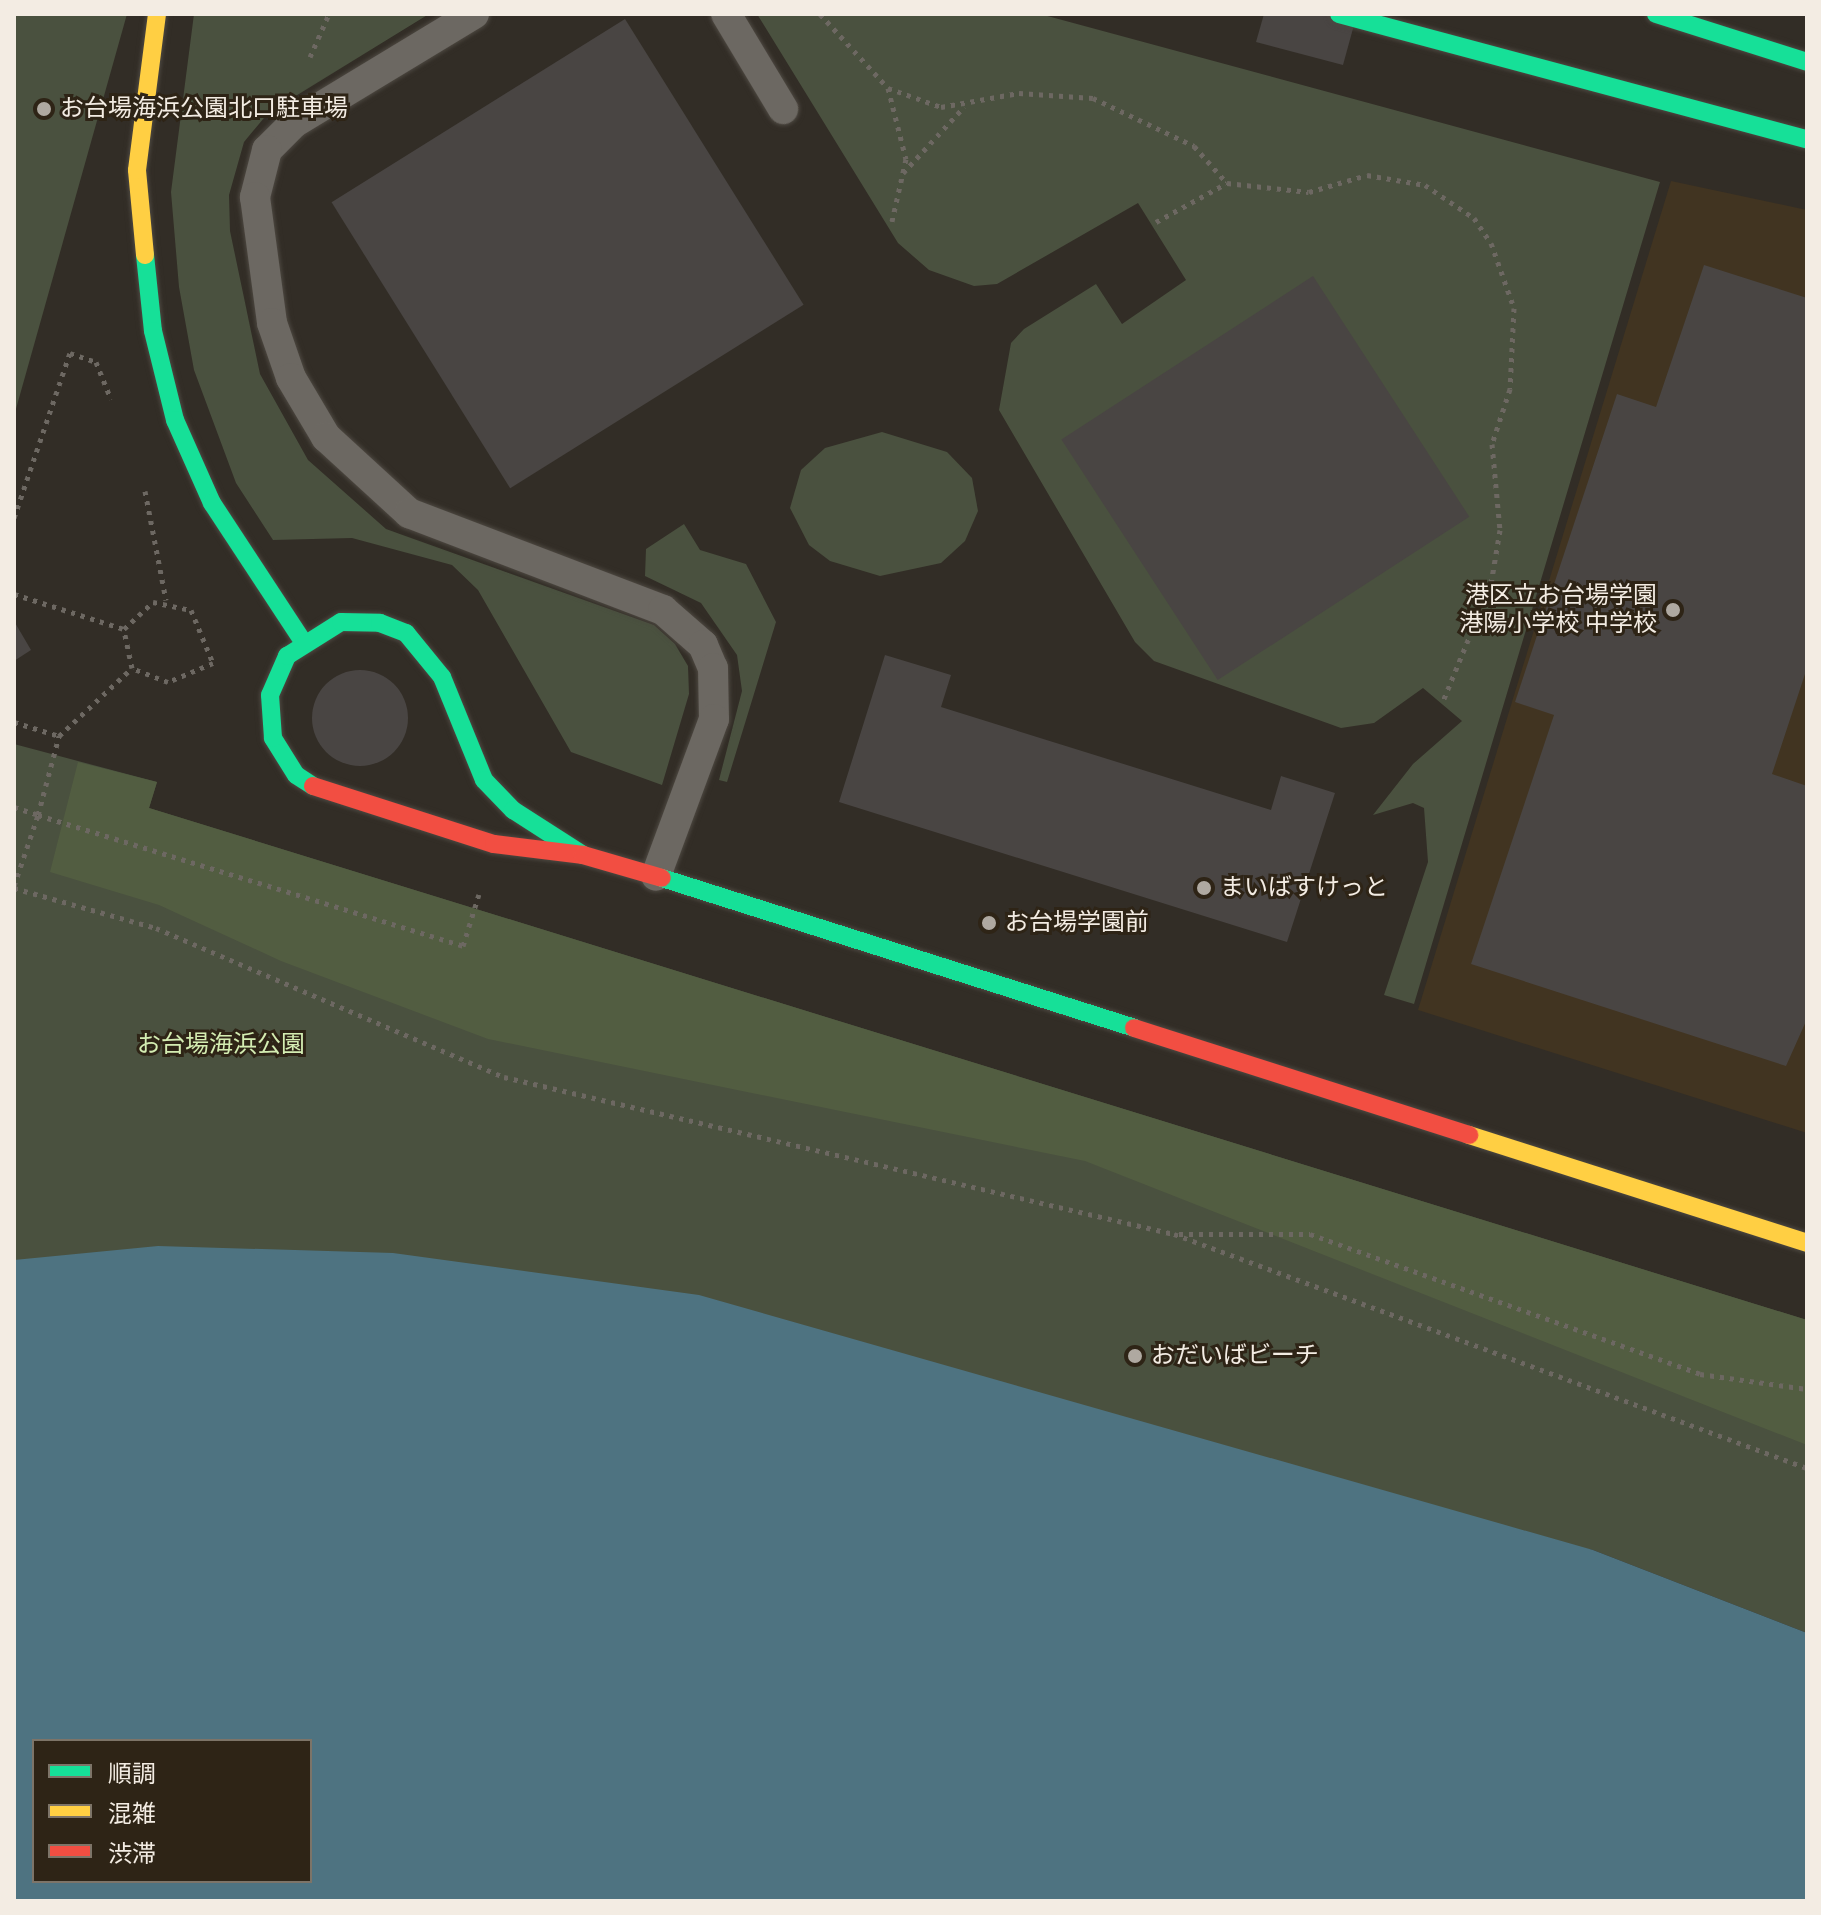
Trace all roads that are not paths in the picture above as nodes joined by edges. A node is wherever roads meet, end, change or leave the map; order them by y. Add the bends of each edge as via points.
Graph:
1 (157, 14) edge
2 (474, 14) edge
3 (726, 14) edge
4 (1339, 14) edge
5 (1656, 14) edge
6 (1807, 62) edge
7 (783, 109) dead end
8 (1807, 139) edge
9 (302, 640) junction
10 (583, 855) junction
11 (656, 876) junction
12 (1807, 1243) edge

1 - 9 main road via 137,170 153,331 175,420 212,503
2 - 11 lane via 294,123 267,150 255,197 272,323 291,378 326,437 398,505 444,531 663,610 703,645 713,668 714,719
3 - 7 lane
4 - 8 main road
5 - 6 main road
9 - 10 main road via 341,622 380,623 406,633 442,677 491,788
9 - 10 main road via 276,674 268,715 286,764 310,787 494,844
10 - 11 main road
11 - 12 main road

